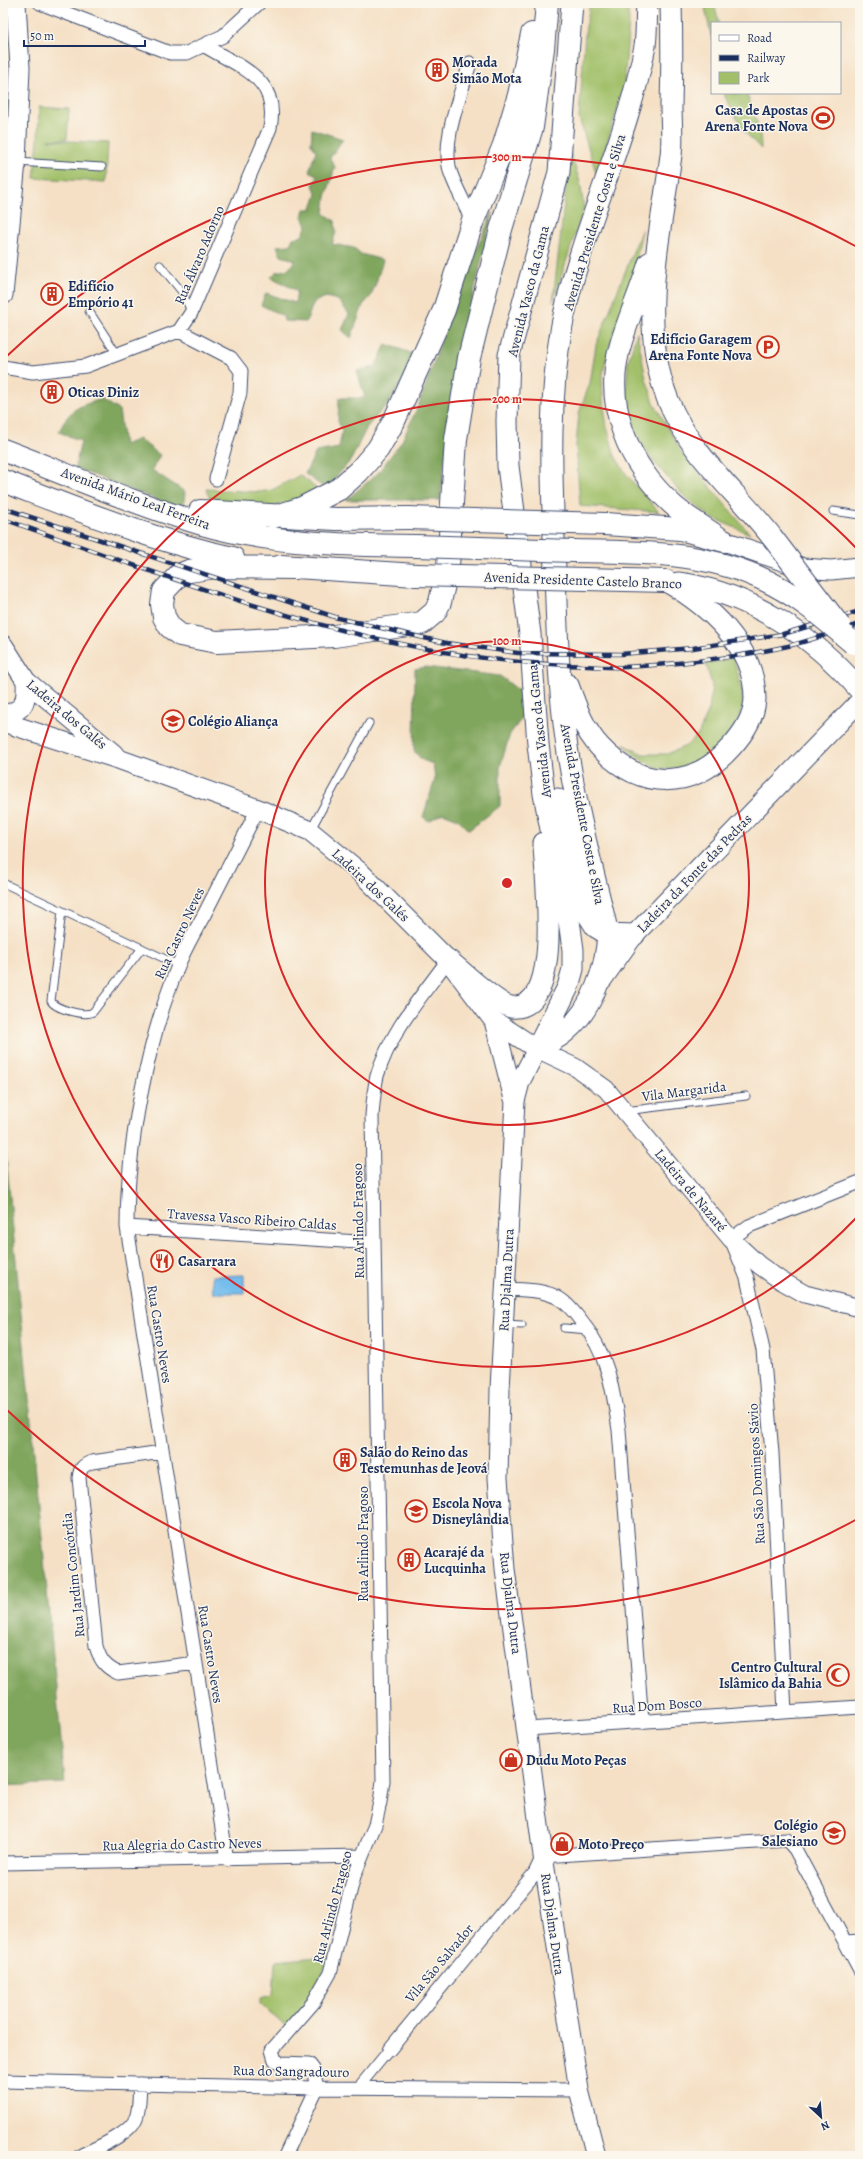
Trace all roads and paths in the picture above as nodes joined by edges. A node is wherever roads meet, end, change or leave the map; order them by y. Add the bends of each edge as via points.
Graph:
1 (16, 3) edge
2 (40, 3) edge
3 (259, 3) edge
4 (538, 3) edge
5 (547, 3) edge
6 (636, 3) edge
7 (647, 3) edge
8 (671, 3) edge
9 (573, 6) edge
10 (205, 46) junction
11 (470, 63) dead end
12 (631, 106) junction
13 (16, 162) junction
14 (102, 167) dead end
15 (472, 223) junction
16 (660, 224) junction
17 (160, 265) dead end
18 (3, 295) edge
19 (89, 311) dead end
20 (191, 314) junction
21 (179, 331) junction
22 (117, 354) junction
23 (3, 367) edge
24 (3, 450) edge
25 (216, 479) dead end
26 (3, 482) edge
27 (151, 506) junction
28 (833, 511) dead end
29 (860, 515) edge
30 (274, 517) junction
31 (724, 540) junction
32 (416, 546) joint
33 (860, 567) edge
34 (295, 568) junction
35 (416, 574) joint
36 (666, 581) junction
37 (177, 642) dead end
38 (217, 642) junction
39 (3, 645) edge
40 (856, 647) edge
41 (559, 662) junction
42 (26, 681) junction
43 (860, 690) edge
44 (860, 701) edge
45 (3, 715) edge
46 (3, 722) edge
47 (369, 723) dead end
48 (538, 744) junction
49 (121, 760) junction
50 (544, 794) junction
51 (258, 809) junction
52 (310, 831) junction
53 (3, 884) edge
54 (62, 911) junction
55 (608, 934) junction
56 (634, 935) junction
57 (142, 948) junction
58 (448, 960) junction
59 (178, 965) junction
60 (596, 988) junction
61 (494, 1021) junction
62 (537, 1049) junction
63 (746, 1096) dead end
64 (515, 1101) junction
65 (625, 1111) junction
66 (860, 1182) edge
67 (127, 1227) junction
68 (731, 1239) junction
69 (374, 1243) junction
70 (506, 1289) junction
71 (860, 1308) edge
72 (504, 1324) junction
73 (522, 1325) dead end
74 (564, 1328) dead end
75 (589, 1330) junction
76 (162, 1452) junction
77 (196, 1663) junction
78 (860, 1707) edge
79 (785, 1712) junction
80 (642, 1722) junction
81 (527, 1729) junction
82 (361, 1856) junction
83 (543, 1856) junction
84 (228, 1860) junction
85 (3, 1864) edge
86 (860, 1941) edge
87 (846, 1942) junction
88 (860, 1970) edge
89 (389, 2050) joint
90 (3, 2081) edge
91 (140, 2084) junction
92 (317, 2088) junction
93 (357, 2089) junction
94 (579, 2090) junction
95 (80, 2156) edge
96 (285, 2156) edge
97 (596, 2156) edge

1 - 13 main road via 20,68
2 - 10 street via 170,53 187,54
3 - 10 street via 223,36
4 - 15 highway via 519,95 504,145
5 - 38 highway via 532,127 502,223 469,358 456,439 448,567 440,602 435,612 422,623 334,636
6 - 12 main road
7 - 12 main road, Avenida Presidente Costa e Silva via 645,46
8 - 16 main road via 671,153
9 - 48 main road, Avenida Vasco da Gama via 560,172 510,356 508,466 530,634
10 - 20 street, Rua Álvaro Adorno via 259,79 271,99 273,112 270,128
11 - 15 street via 449,136 448,157 451,173
12 - 41 main road, Avenida Presidente Costa e Silva via 576,270 555,370 551,455
13 - 14 lane
13 - 18 main road
15 - 30 highway via 444,310 394,421 378,449 339,489 302,508
16 - 31 main road via 647,270 620,344 615,396 618,423 641,469 657,489 675,507
16 - 40 main road, bridge via 654,304 655,346 660,376 669,401 687,436 772,537
17 - 20 lane via 182,292
19 - 22 lane
20 - 21 street, Rua Álvaro Adorno
21 - 22 street
21 - 25 street via 231,358 241,370 240,393
22 - 23 street via 86,366 48,372
24 - 27 highway, Avenida Mário Leal Ferreira
26 - 34 highway, Avenida Mário Leal Ferreira via 194,550
27 - 30 highway
27 - 32 highway, Avenida Mário Leal Ferreira via 202,524 272,538
28 - 29 lane
30 - 31 highway, bridge via 606,524 680,529
31 - 33 main road via 803,568 831,570
32 - 40 highway, Avenida Presidente Castelo Branco, bridge via 643,553 684,556 720,564 758,577 784,590 815,610
34 - 35 highway, Avenida Mário Leal Ferreira
34 - 38 highway via 202,567 179,575 164,591 164,617 170,627 180,635
35 - 36 highway, Avenida Presidente Castelo Branco, bridge
36 - 41 main road via 692,596 712,612 731,634 745,659 753,681 755,700 750,722 739,739 705,770 682,779 660,780 636,774 616,762 589,733 577,711
36 - 43 main road, Avenida Presidente Castelo Branco via 691,584 719,593 788,625 814,644
37 - 38 lane
39 - 42 main road, Ladeira dos Galés
41 - 55 main road, Avenida Presidente Costa e Silva via 570,761
42 - 45 main road via 24,704 17,711
42 - 49 main road, Ladeira dos Galés
44 - 56 main road, Ladeira da Fonte das Pedras
46 - 49 main road, Ladeira dos Galés
47 - 52 lane
48 - 50 main road, Avenida Vasco da Gama
48 - 55 main road via 572,849 589,916 596,927
49 - 51 main road, Ladeira dos Galés
50 - 58 main road via 544,859 549,949 537,993 520,1006 511,1007 491,995
50 - 62 main road, Avenida Vasco da Gama via 569,920 573,969 561,1005
51 - 52 main road, Ladeira dos Galés
51 - 59 street, Rua Castro Neves
52 - 58 main road, Ladeira dos Galés via 360,872
53 - 54 lane
54 - 57 lane
54 - 57 lane via 51,1001 54,1006 85,1015 93,1012
55 - 56 main road
55 - 60 main road, Avenida Presidente Costa e Silva via 604,966
56 - 60 main road, Ladeira da Fonte das Pedras
57 - 59 lane
58 - 61 main road, Ladeira dos Galés
58 - 69 street, Rua Arlindo Fragoso via 402,1022 390,1043 377,1076 372,1116
59 - 67 street, Rua Castro Neves via 157,1026 144,1081 132,1156
60 - 62 main road, Ladeira da Fonte das Pedras via 575,1023
61 - 62 main road, Ladeira dos Galés
61 - 64 main road
62 - 64 main road, Rua Djalma Dutra via 520,1082
62 - 65 street, Ladeira de Nazaré via 587,1074 606,1089
63 - 65 lane, Vila Margarida
64 - 70 main road, Rua Djalma Dutra
65 - 68 street, Ladeira de Nazaré
66 - 68 street via 749,1226
67 - 69 street, Travessa Vasco Ribeiro Caldas
67 - 76 street, Rua Castro Neves
68 - 71 street, Ladeira de Nazaré via 759,1265 805,1294
68 - 79 street, Rua São Domingos Sávio via 747,1278 764,1357 772,1453
69 - 82 street, Rua Arlindo Fragoso via 383,1781 375,1825
70 - 72 main road, Rua Djalma Dutra
70 - 75 street via 543,1292 560,1299
72 - 73 lane
72 - 81 main road, Rua Djalma Dutra via 498,1478 505,1569
74 - 75 lane
75 - 80 street via 605,1361 613,1388 619,1430
76 - 77 street, Rua Castro Neves
76 - 77 street, Rua Jardim Concórdia via 92,1462 80,1470 96,1646 99,1657 107,1668 118,1673
77 - 84 street, Rua Castro Neves
78 - 79 street, Rua Dom Bosco
79 - 80 street, Rua Dom Bosco
80 - 81 street, Rua Dom Bosco
81 - 83 main road, Rua Djalma Dutra
82 - 84 street, Rua Alegria do Castro Neves
82 - 92 street, Rua Arlindo Fragoso via 330,1973 313,2002 272,2050 275,2060 281,2063 309,2064 313,2069
83 - 87 street via 786,1840 795,1849
83 - 89 street, Vila São Salvador via 535,1873
83 - 94 main road, Rua Djalma Dutra
84 - 85 street, Rua Alegria do Castro Neves
86 - 87 street
87 - 88 street
89 - 93 street, Vila São Salvador
90 - 91 street, Rua do Sangradouro
91 - 92 street, Rua do Sangradouro
91 - 95 street via 136,2120 110,2141
92 - 93 street, Rua do Sangradouro
92 - 96 street
93 - 94 street, Rua do Sangradouro
94 - 97 main road, Rua Djalma Dutra

